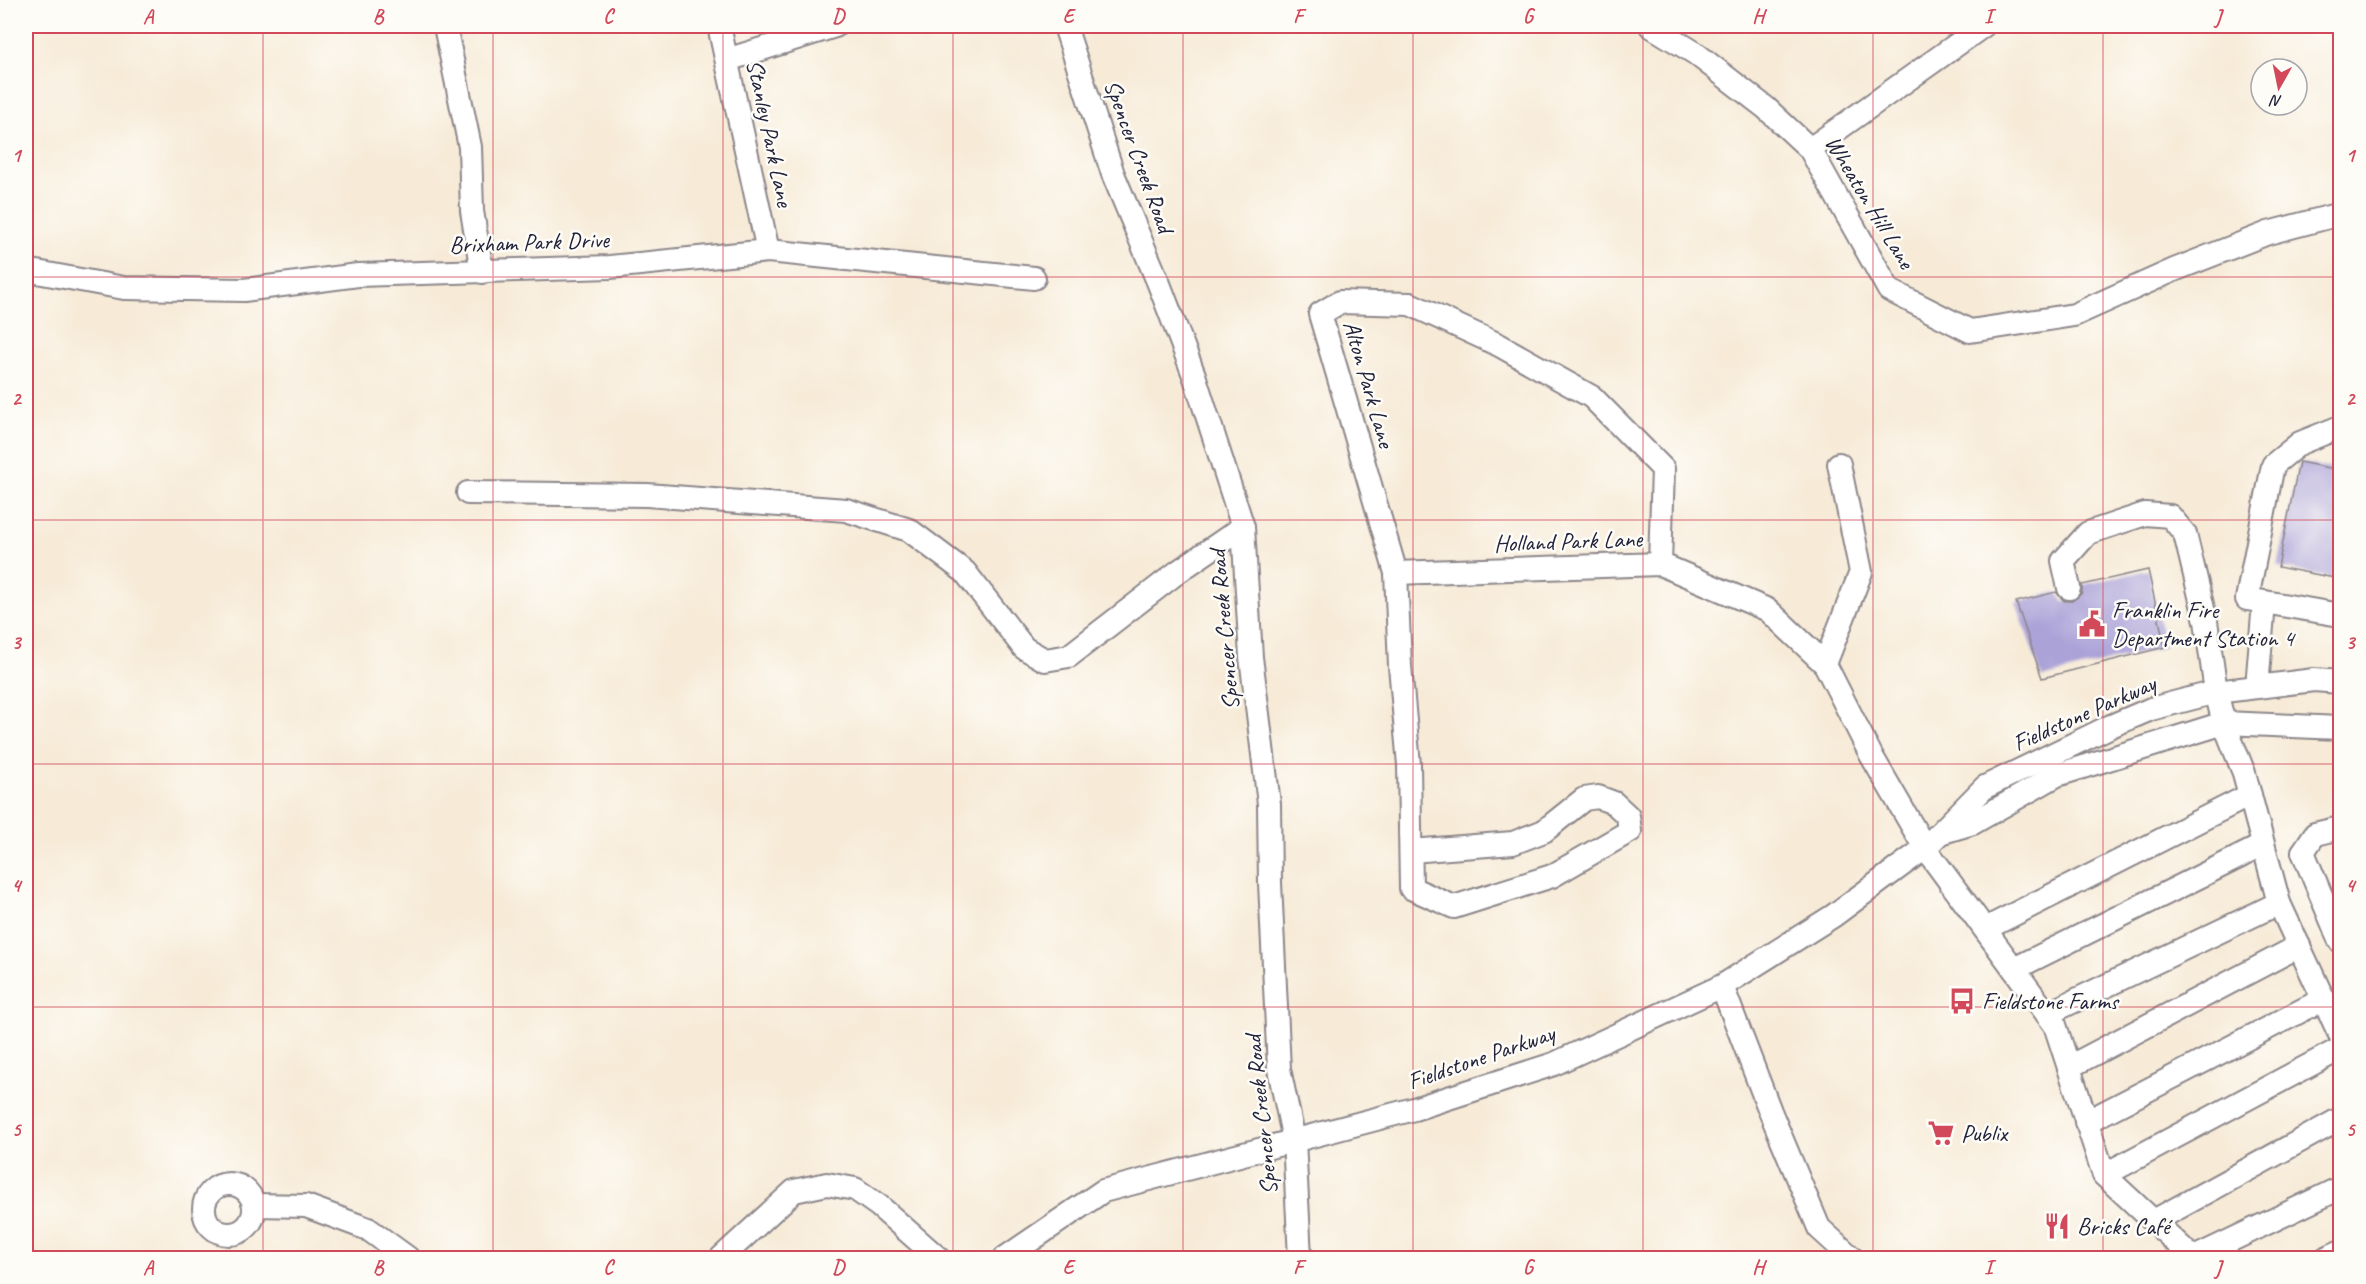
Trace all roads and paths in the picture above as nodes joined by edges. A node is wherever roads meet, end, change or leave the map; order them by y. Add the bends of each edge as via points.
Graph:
1 (445, 26) edge
2 (719, 26) edge
3 (835, 26) edge
4 (1065, 26) edge
5 (1651, 26) edge
6 (1983, 26) edge
7 (727, 60) junction
8 (1810, 149) junction
9 (2340, 214) edge
10 (768, 251) junction
11 (26, 270) edge
12 (482, 272) junction
13 (1034, 278) dead end
14 (2340, 428) edge
15 (1839, 464) dead end
16 (468, 493) dead end
17 (1243, 527) junction
18 (1660, 564) junction
19 (1396, 573) junction
20 (2069, 588) dead end
21 (2264, 602) junction
22 (2340, 615) edge
23 (1825, 664) junction
24 (2340, 682) edge
25 (2257, 687) junction
26 (2216, 692) junction
27 (2224, 723) junction
28 (2340, 728) edge
29 (2250, 795) junction
30 (2340, 828) edge
31 (1942, 832) junction
32 (1925, 848) junction
33 (1411, 850) junction
34 (2264, 851) junction
35 (2303, 852) junction
36 (2279, 903) junction
37 (1985, 929) junction
38 (2340, 941) edge
39 (2299, 946) junction
40 (2014, 969) junction
41 (1722, 986) junction
42 (2324, 999) junction
43 (2047, 1014) junction
44 (2340, 1035) edge
45 (2340, 1049) edge
46 (2069, 1067) junction
47 (2340, 1119) edge
48 (2086, 1122) junction
49 (1294, 1140) junction
50 (2104, 1175) junction
51 (2340, 1188) edge
52 (255, 1205) dead end
53 (2154, 1221) junction
54 (408, 1258) edge
55 (721, 1258) edge
56 (938, 1258) edge
57 (1005, 1258) edge
58 (1300, 1258) edge
59 (1852, 1258) edge
60 (2193, 1258) edge

1 - 12 street via 470,147 472,212
2 - 7 street, Stanley Park Lane
3 - 7 street
4 - 17 street, Spencer Creek Road via 1113,174 1194,375
5 - 8 street, Wheaton Hill Lane via 1695,53 1766,108
6 - 8 street
7 - 10 street, Stanley Park Lane
8 - 9 street, Wheaton Hill Lane via 1889,290 1970,331 2074,315 2268,233
10 - 12 street, Brixham Park Drive via 610,267
10 - 13 street, Brixham Park Drive
11 - 12 street, Brixham Park Drive via 124,288 244,290 358,275
14 - 21 street via 2300,443 2273,465 2247,599
15 - 23 street via 1861,572
16 - 17 street via 647,495 846,510 909,530 956,565 1024,648 1045,660 1069,656
17 - 49 street, Spencer Creek Road via 1251,657 1269,804 1279,1068
18 - 19 street, Holland Park Lane
18 - 19 street, Alton Park Lane via 1663,469 1592,397 1499,345 1410,304 1340,302 1320,314
18 - 23 street, Holland Park Lane via 1768,610
19 - 33 street, Alton Park Lane
20 - 26 street via 2063,561 2088,532 2145,514 2170,516 2185,534 2206,621
21 - 22 street
21 - 25 street
23 - 32 street, Holland Park Lane
24 - 25 street, Fieldstone Parkway via 2314,680
25 - 26 street, Fieldstone Parkway
26 - 27 street
26 - 31 street, Fieldstone Parkway via 2151,709 1985,787
27 - 28 street, Fieldstone Parkway
27 - 29 street
27 - 31 street, Fieldstone Parkway via 2057,776 1973,823
29 - 34 street
29 - 37 street
30 - 35 street via 2315,834
31 - 32 street, Fieldstone Parkway
32 - 37 street, Holland Park Lane
32 - 41 street, Fieldstone Parkway via 1833,916
33 - 33 street, Alton Park Lane via 1513,843 1544,831 1584,799 1598,797 1614,803 1628,816 1629,831 1552,876 1454,907 1411,888
34 - 35 street
34 - 36 street
34 - 40 street
35 - 38 street
36 - 39 street
36 - 43 street
37 - 40 street, Holland Park Lane
39 - 42 street
39 - 46 street
40 - 43 street, Holland Park Lane
41 - 49 street, Fieldstone Parkway via 1554,1064 1414,1109
41 - 59 street via 1819,1228
42 - 44 street
42 - 48 street
43 - 46 street, Holland Park Lane via 2055,1025
45 - 50 street
46 - 48 street, Holland Park Lane
47 - 53 street
48 - 50 street, Holland Park Lane
49 - 57 street, Fieldstone Parkway via 1104,1191
49 - 58 street, Spencer Creek Road
50 - 53 street
51 - 60 street
52 - 54 street via 306,1206 368,1229
53 - 60 street
55 - 56 street via 794,1191 827,1184 855,1189

